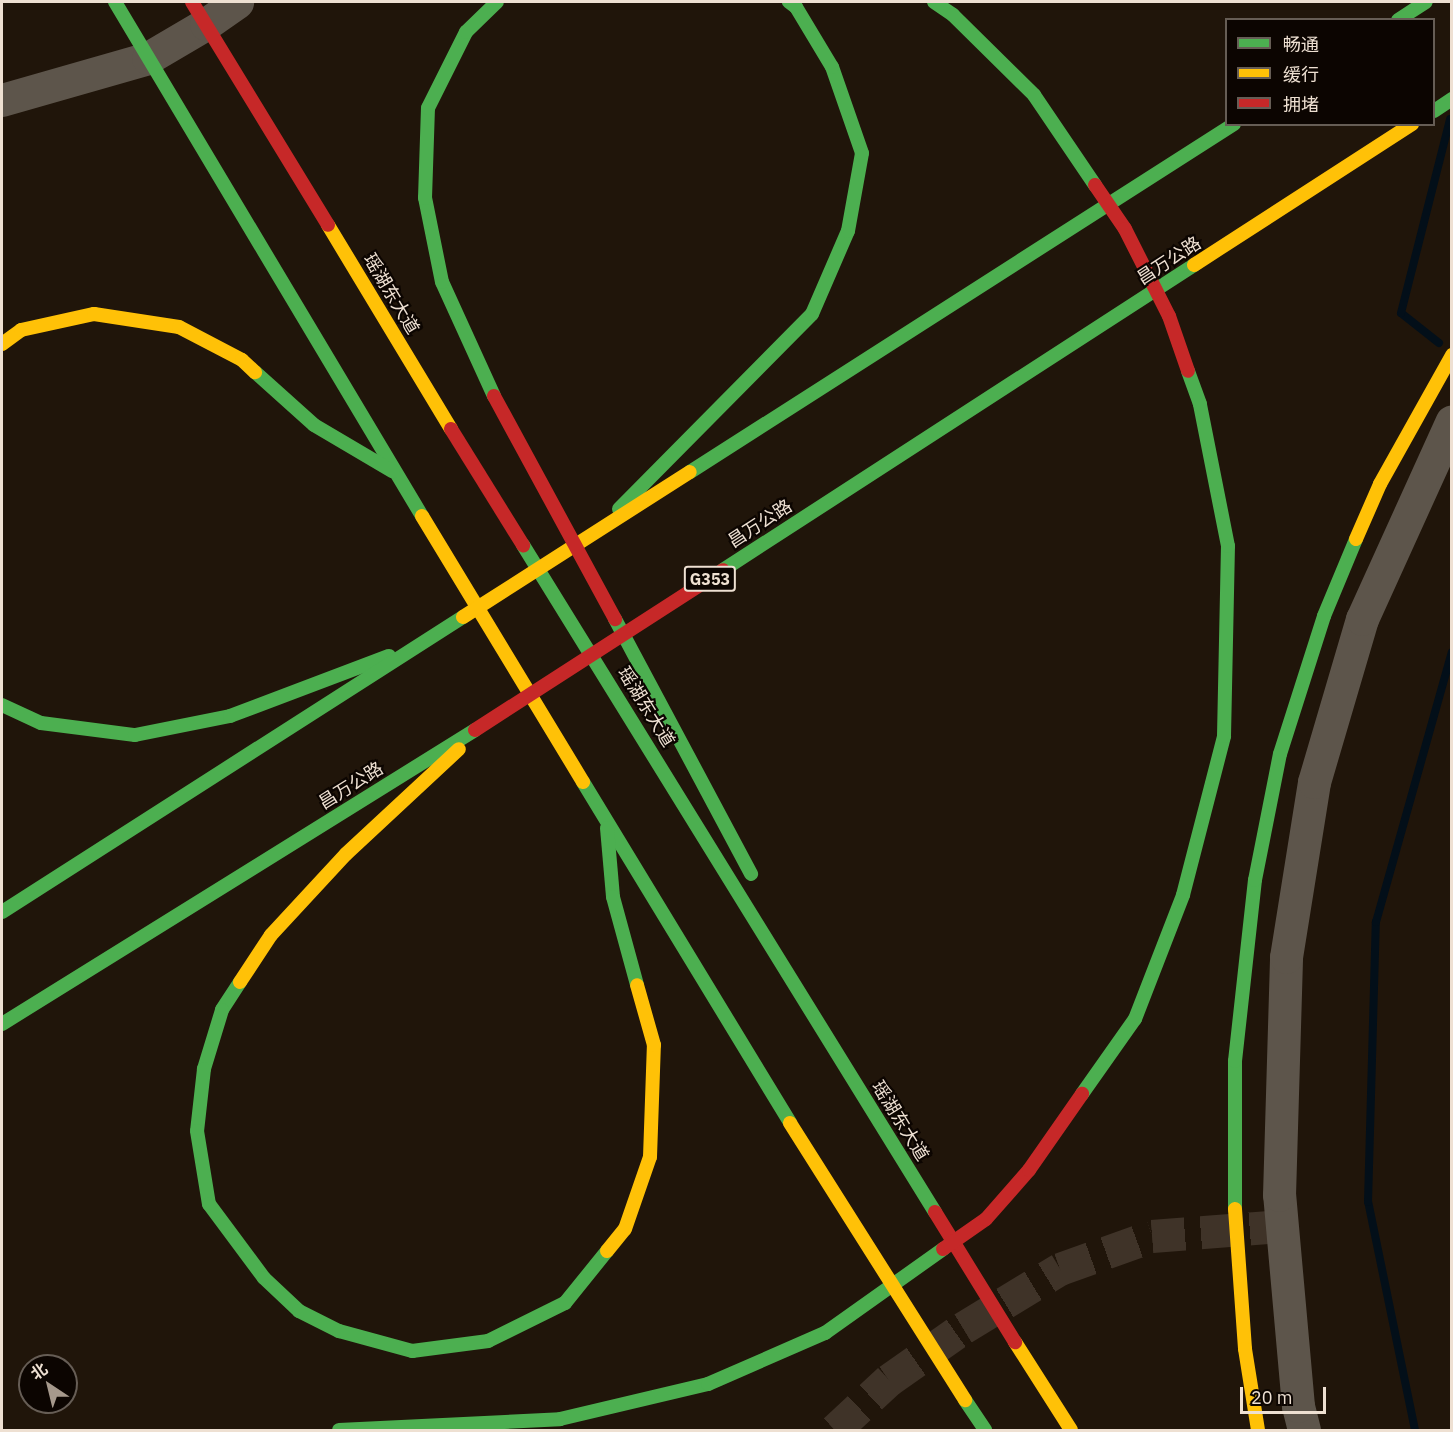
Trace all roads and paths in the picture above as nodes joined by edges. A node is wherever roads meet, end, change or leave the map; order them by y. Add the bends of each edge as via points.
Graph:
1 (115, 2) edge
2 (237, 2) edge
3 (497, 2) edge
4 (789, 2) edge
5 (934, 2) edge
6 (1426, 2) edge
7 (199, 13) edge
8 (1401, 18) edge
9 (148, 58) junction
10 (1452, 99) edge
11 (2, 100) edge
12 (1435, 110) edge
13 (1231, 126) edge
14 (1409, 126) edge
15 (2, 344) edge
16 (1452, 355) edge
17 (1452, 421) edge
18 (396, 473) junction
19 (598, 531) junction
20 (422, 644) junction
21 (2, 705) edge
22 (491, 720) junction
23 (606, 820) junction
24 (758, 887) dead end
25 (2, 912) edge
26 (790, 949) dead end
27 (2, 1024) edge
28 (881, 1126) junction
29 (339, 1431) edge
30 (985, 1431) edge
31 (1071, 1431) edge
32 (1258, 1431) edge
33 (1304, 1431) edge

1 - 9 main road
2 - 7 street
3 - 24 main road via 466,32 428,108 425,198 442,282 500,408
4 - 19 main road via 796,7 832,67 862,153 848,231 812,314
5 - 29 main road via 953,15 1034,95 1125,229 1169,316 1200,404 1228,546 1224,736 1184,895 1135,1020 1029,1170 986,1219 825,1333 708,1384 561,1419
6 - 8 main road
7 - 9 street
7 - 28 main road, 瑶湖东大道
9 - 11 street
9 - 18 main road
10 - 12 main road
13 - 19 main road
14 - 22 main road, 昌万公路 / G353
15 - 18 main road via 21,330 94,315 179,327 242,360 314,425
16 - 32 main road via 1380,484 1324,616 1280,754 1255,880 1235,1061 1235,1202 1245,1349
17 - 33 street via 1362,619 1314,782 1286,957 1279,1195 1298,1406
18 - 23 main road
19 - 20 main road
20 - 21 main road via 230,716 135,735 41,723
20 - 25 main road
22 - 23 main road via 339,862 271,935 222,1010 204,1070 197,1131 209,1204 264,1278 299,1311 339,1331 412,1351 488,1341 565,1303 625,1229 650,1157 654,1045 613,897
22 - 27 main road, 昌万公路 / G353
23 - 30 main road via 817,1168
26 - 28 main road
28 - 31 main road, 瑶湖东大道

